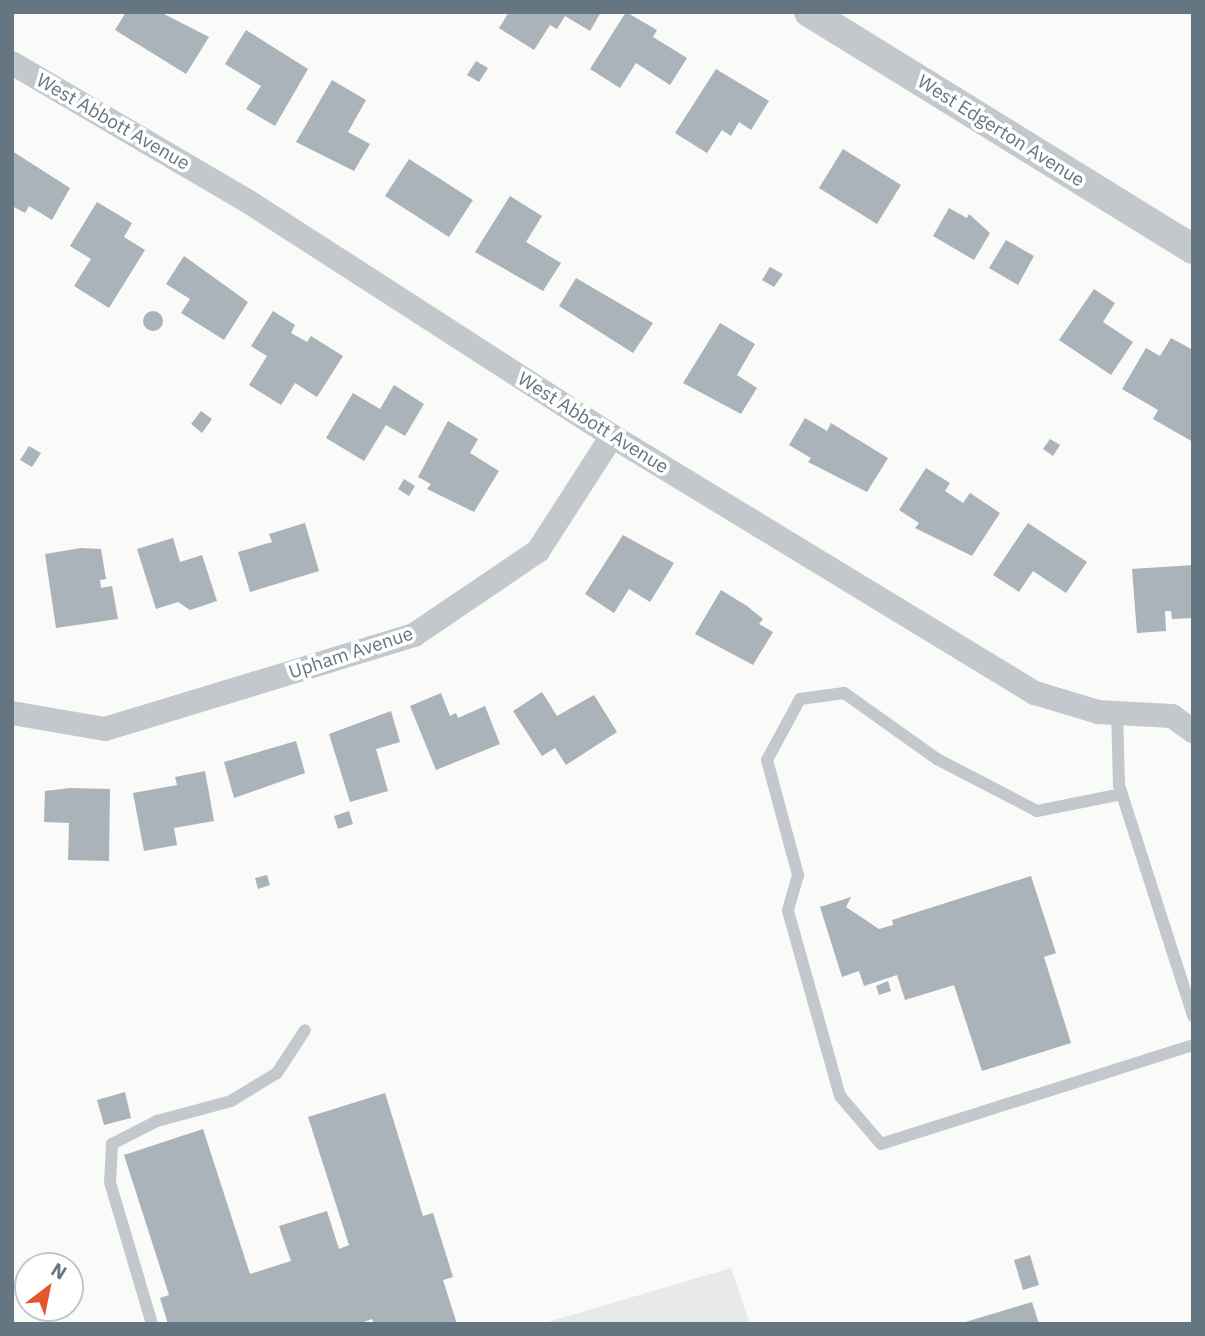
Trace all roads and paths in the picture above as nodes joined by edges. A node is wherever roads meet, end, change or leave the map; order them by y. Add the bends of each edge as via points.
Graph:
1 (809, 12) edge
2 (12, 63) edge
3 (1193, 249) edge
4 (612, 436) junction
5 (12, 713) edge
6 (1116, 713) junction
7 (1193, 731) edge
8 (1122, 794) junction
9 (1193, 1016) edge
10 (305, 1030) dead end
11 (1193, 1045) edge
12 (152, 1324) edge

1 - 3 street, West Edgerton Avenue
2 - 4 street, West Abbott Avenue via 249,202
4 - 5 street, Upham Avenue via 538,551 414,635 105,729
4 - 6 street, West Abbott Avenue via 1035,693
6 - 7 street, West Abbott Avenue via 1172,716
6 - 8 lane
8 - 9 lane
8 - 11 lane via 1038,811 937,759 844,693 800,699 767,760 798,875 788,911 839,1096 881,1144
10 - 12 lane via 277,1073 231,1101 158,1121 112,1144 110,1182

